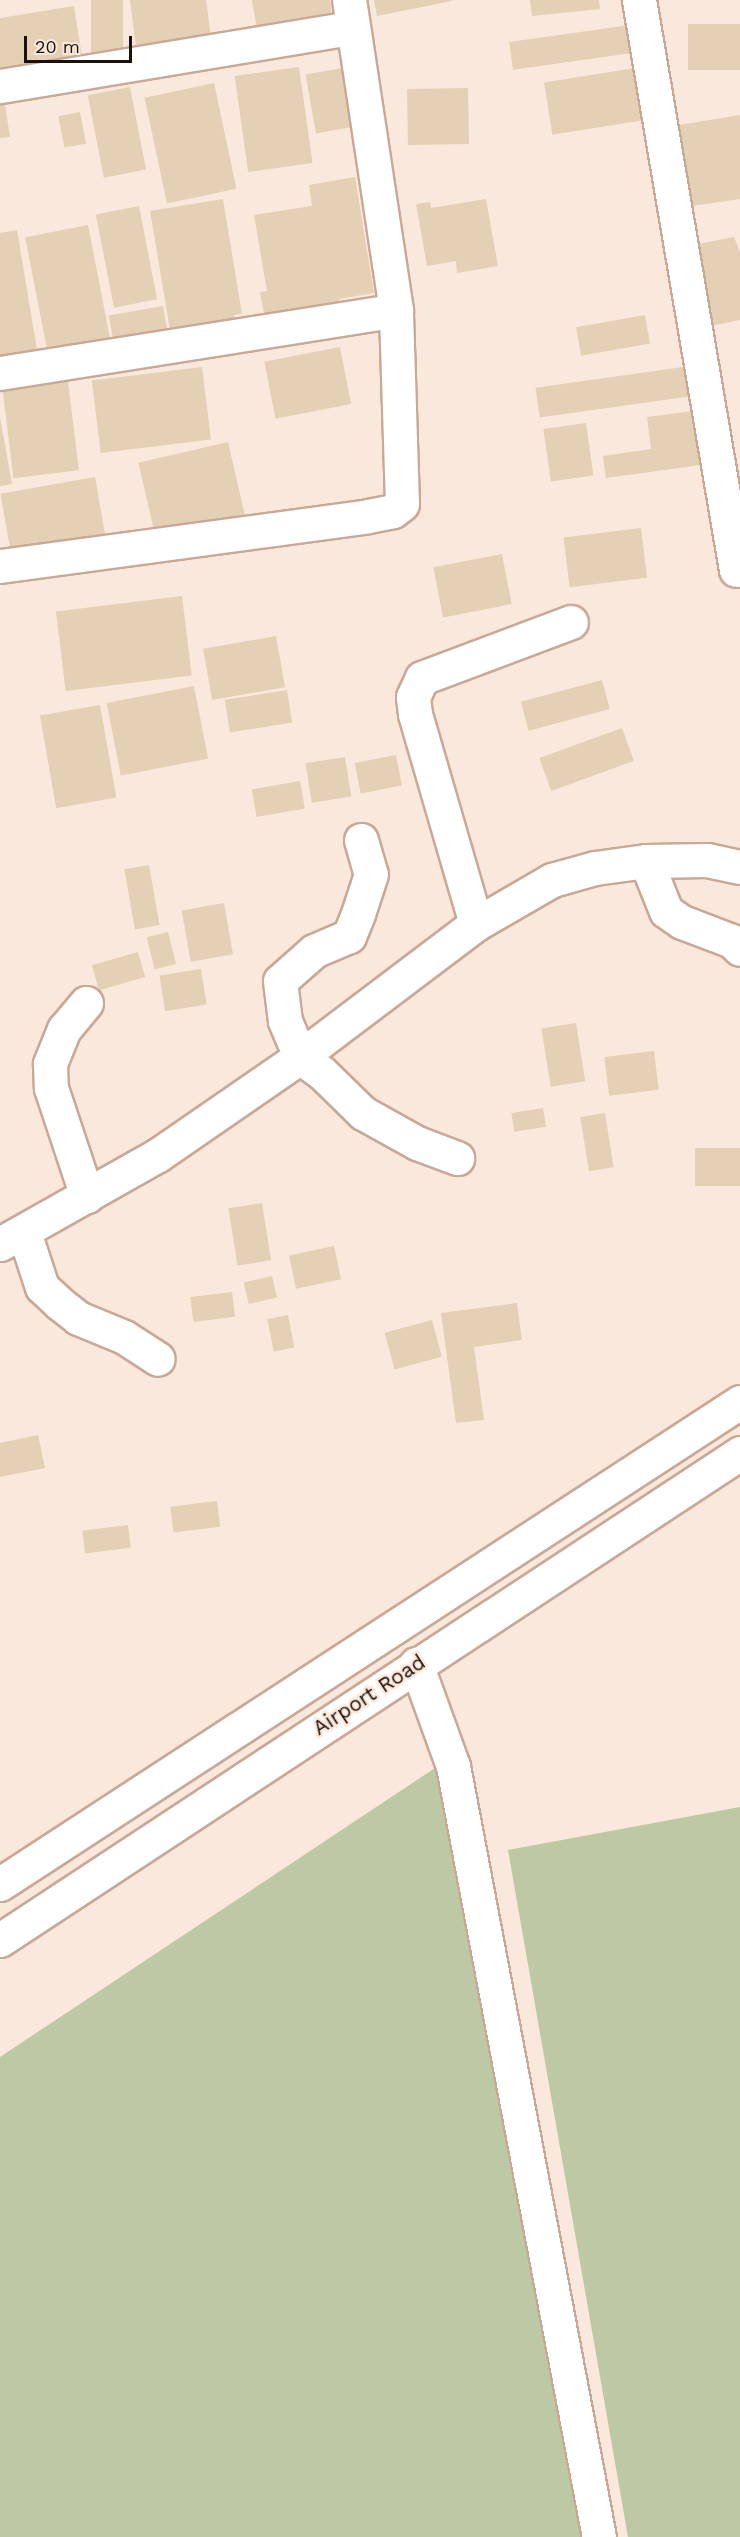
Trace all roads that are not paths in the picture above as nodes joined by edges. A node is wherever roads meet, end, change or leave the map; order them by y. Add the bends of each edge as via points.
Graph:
1 (639, 0) edge
2 (350, 14) edge
3 (0, 86) edge
4 (396, 310) junction
5 (0, 374) edge
6 (0, 566) edge
7 (736, 570) dead end
8 (571, 622) dead end
9 (361, 840) dead end
10 (646, 861) junction
11 (740, 867) edge
12 (476, 924) junction
13 (740, 949) edge
14 (86, 1003) dead end
15 (300, 1057) junction
16 (457, 1158) dead end
17 (87, 1196) junction
18 (12, 1238) edge
19 (158, 1359) dead end
20 (740, 1402) edge
21 (740, 1453) edge
22 (740, 1466) edge
23 (702, 1477) junction
24 (417, 1664) junction
25 (0, 1884) edge
26 (0, 1940) edge
27 (598, 2537) edge

1 - 7 street
2 - 3 street
2 - 4 street
4 - 5 street
4 - 6 street via 405,499 399,508 357,518
8 - 12 street via 422,678 413,697
9 - 15 street via 371,874 349,936 314,951 280,981 285,1021
10 - 11 street via 707,860
10 - 12 street via 595,868 552,880
10 - 13 street via 666,911 682,922 732,941
12 - 15 street
14 - 17 street via 64,1029 50,1064 51,1088
15 - 16 street via 363,1113 417,1143
15 - 17 street via 158,1155
17 - 18 street
18 - 19 street via 42,1287 59,1303 78,1318 124,1337
20 - 25 street, Airport Road
21 - 23 street, Airport Road
22 - 23 street
23 - 24 street, Airport Road
24 - 26 street, Airport Road
24 - 27 street via 453,1766

